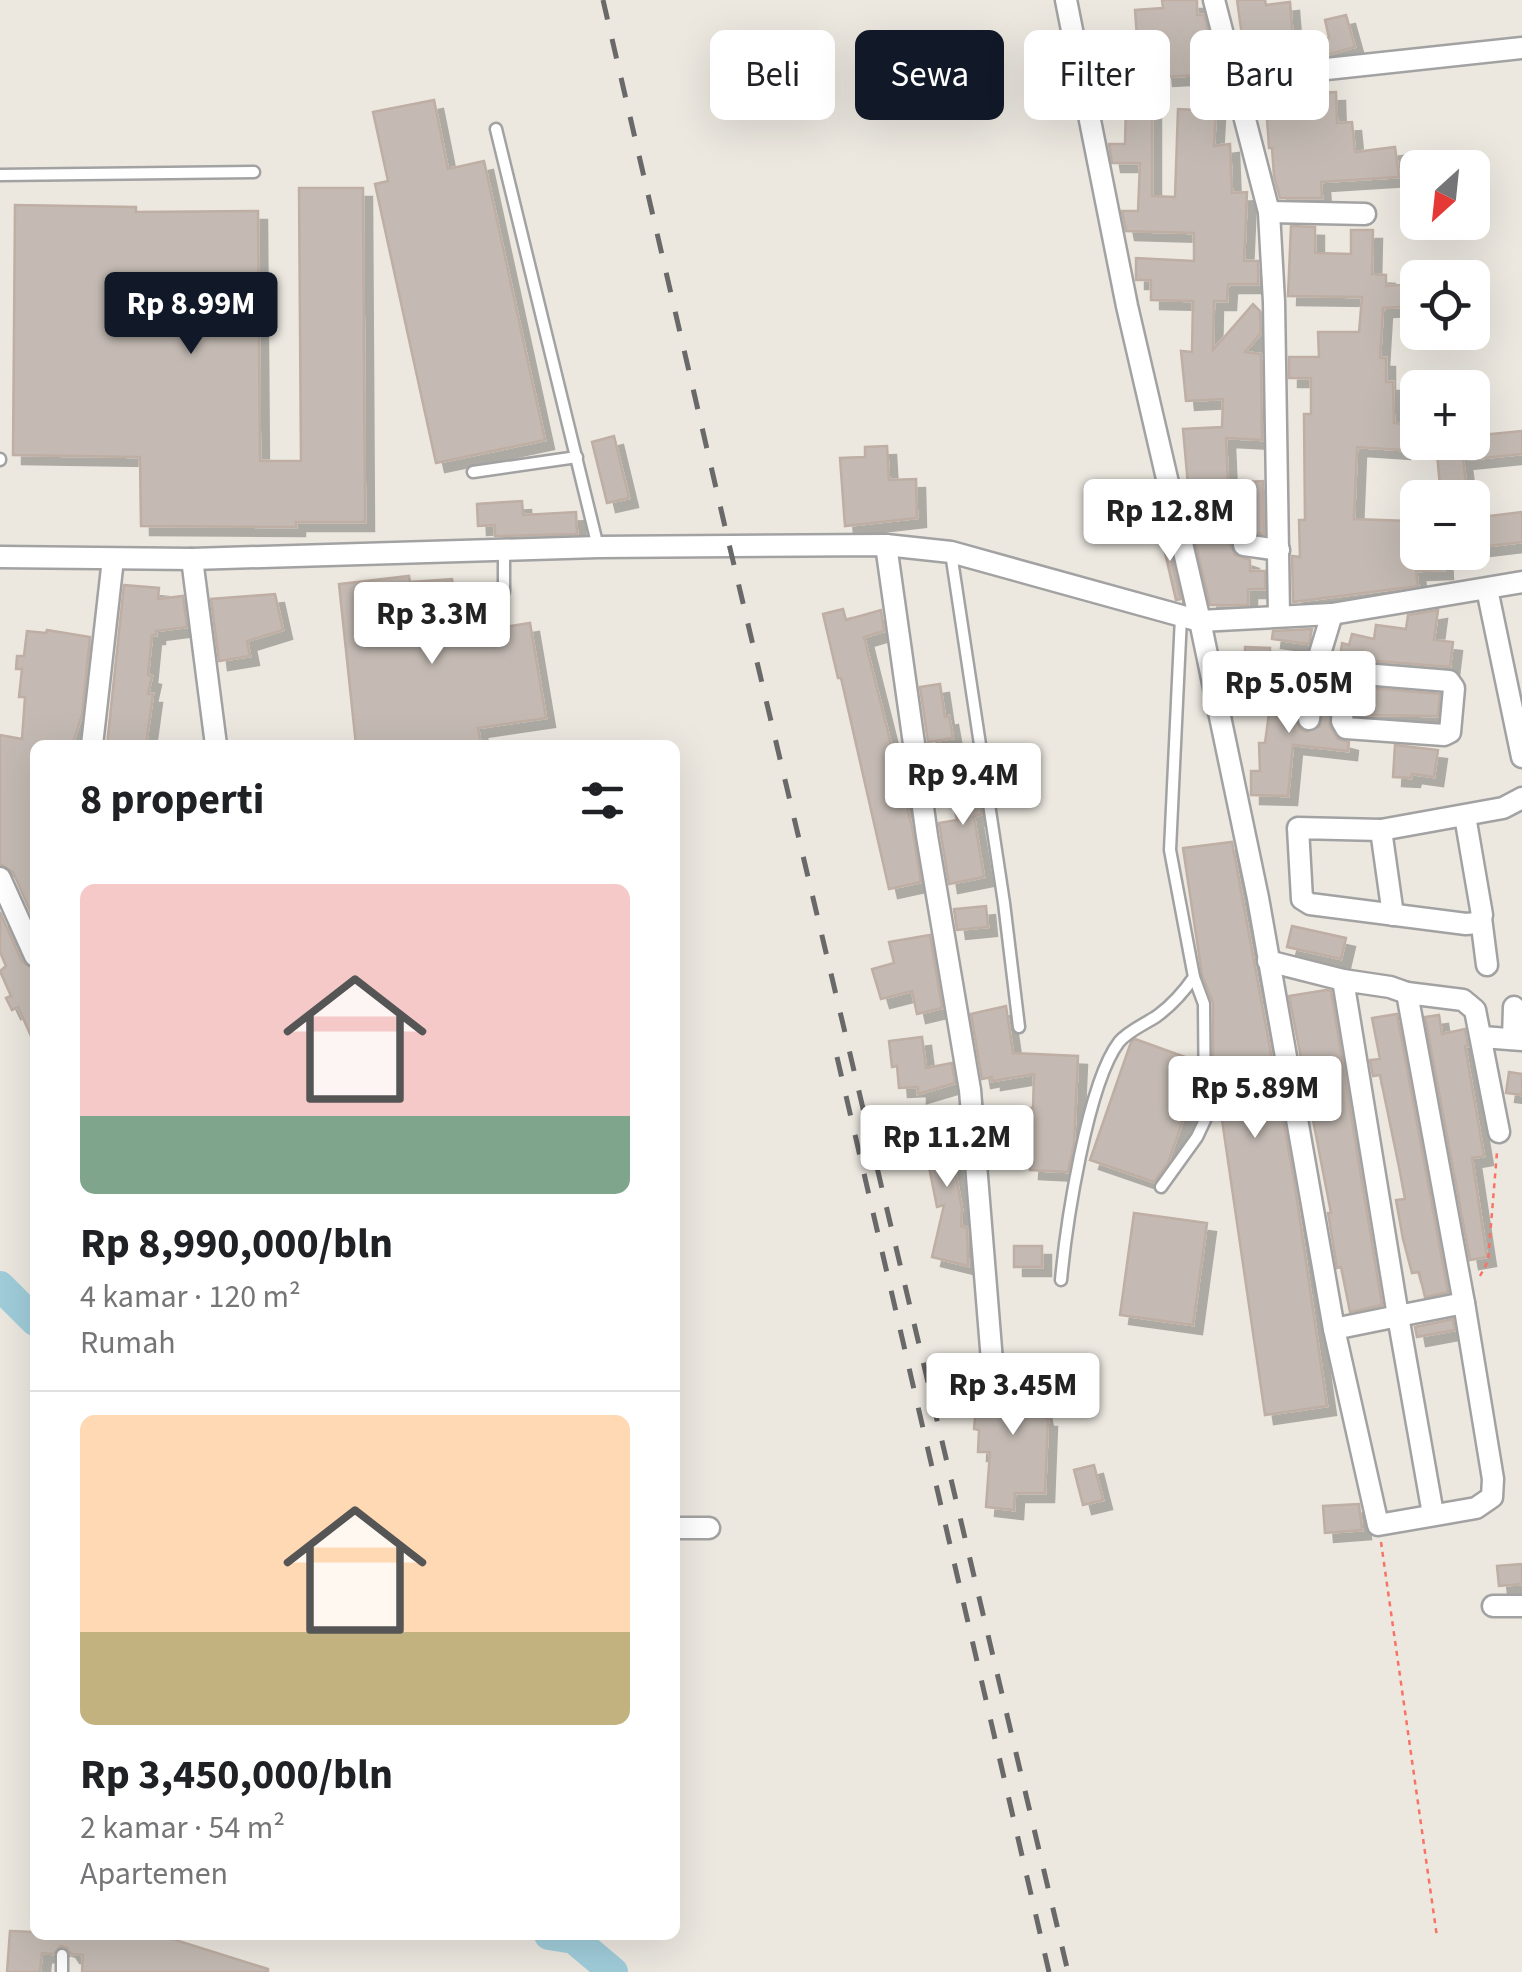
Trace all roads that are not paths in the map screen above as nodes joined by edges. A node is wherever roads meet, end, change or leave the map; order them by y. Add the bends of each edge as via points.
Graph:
1 (1066, 0) edge
2 (1214, 0) edge
3 (1222, 30) edge
4 (1522, 48) edge
5 (1329, 69) edge
6 (1244, 120) edge
7 (496, 129) dead end
8 (254, 172) dead end
9 (0, 175) edge
10 (1268, 212) junction
11 (1366, 214) dead end
12 (577, 456) junction
13 (473, 472) dead end
14 (886, 545) junction
15 (1244, 545) dead end
16 (598, 546) junction
17 (504, 550) junction
18 (1279, 550) junction
19 (951, 552) junction
20 (0, 557) edge
21 (113, 559) junction
22 (192, 559) junction
23 (1522, 582) edge
24 (1487, 589) junction
25 (464, 599) dead end
26 (1332, 614) junction
27 (1279, 615) junction
28 (1190, 618) junction
29 (1315, 670) junction
30 (1346, 674) junction
31 (1309, 718) dead end
32 (93, 740) edge
33 (215, 740) edge
34 (1522, 757) edge
35 (1522, 798) edge
36 (1465, 816) junction
37 (1382, 830) junction
38 (0, 878) edge
39 (13, 902) junction
40 (30, 902) edge
41 (1394, 915) junction
42 (1481, 918) junction
43 (30, 944) edge
44 (1268, 961) junction
45 (1487, 965) dead end
46 (1194, 977) junction
47 (1342, 980) junction
48 (1407, 993) junction
49 (1514, 1007) dead end
50 (1018, 1027) dead end
51 (1482, 1037) junction
52 (1518, 1040) edge
53 (1499, 1132) road end
54 (1162, 1187) dead end
55 (1060, 1280) dead end
56 (1464, 1304) junction
57 (1398, 1316) junction
58 (1334, 1329) junction
59 (992, 1360) dead end
60 (1433, 1514) junction
61 (680, 1528) edge
62 (709, 1528) dead end
63 (1493, 1606) dead end
64 (1522, 1606) edge
65 (62, 1955) dead end
66 (62, 1972) edge

1 - 28 street
2 - 3 street
4 - 5 street
6 - 10 street
7 - 12 lane
8 - 9 lane
10 - 11 street
10 - 18 street
12 - 13 lane
12 - 16 lane
14 - 16 street
14 - 19 street
14 - 59 street via 970,1090
15 - 18 street
16 - 17 street
17 - 22 street
17 - 25 lane via 504,591
18 - 27 street
19 - 28 street
19 - 50 lane
20 - 21 street
21 - 22 street
21 - 32 street
22 - 33 street
23 - 24 street
24 - 26 street
24 - 34 street
26 - 27 street
26 - 29 street
27 - 28 street
28 - 44 street
28 - 46 lane via 1170,850
29 - 30 street
29 - 31 street
30 - 30 street via 1450,681 1451,729 1444,735 1346,728
35 - 36 street
36 - 37 street
36 - 42 street
37 - 41 street
37 - 41 street via 1297,830 1302,898
38 - 39 street
39 - 40 street
39 - 43 street
41 - 42 street via 1466,924
42 - 45 street
44 - 47 street
44 - 58 street
46 - 54 lane via 1204,1004 1205,1120
46 - 55 lane via 1172,1004 1120,1040 1108,1062 1082,1152
47 - 48 street
47 - 57 street
48 - 51 street via 1470,1004
48 - 56 street
49 - 52 street
51 - 52 street
51 - 53 street
56 - 57 street
56 - 60 street via 1494,1488 1486,1504
57 - 58 street
57 - 60 street
58 - 60 street via 1378,1525
61 - 62 street
63 - 64 street
65 - 66 lane

